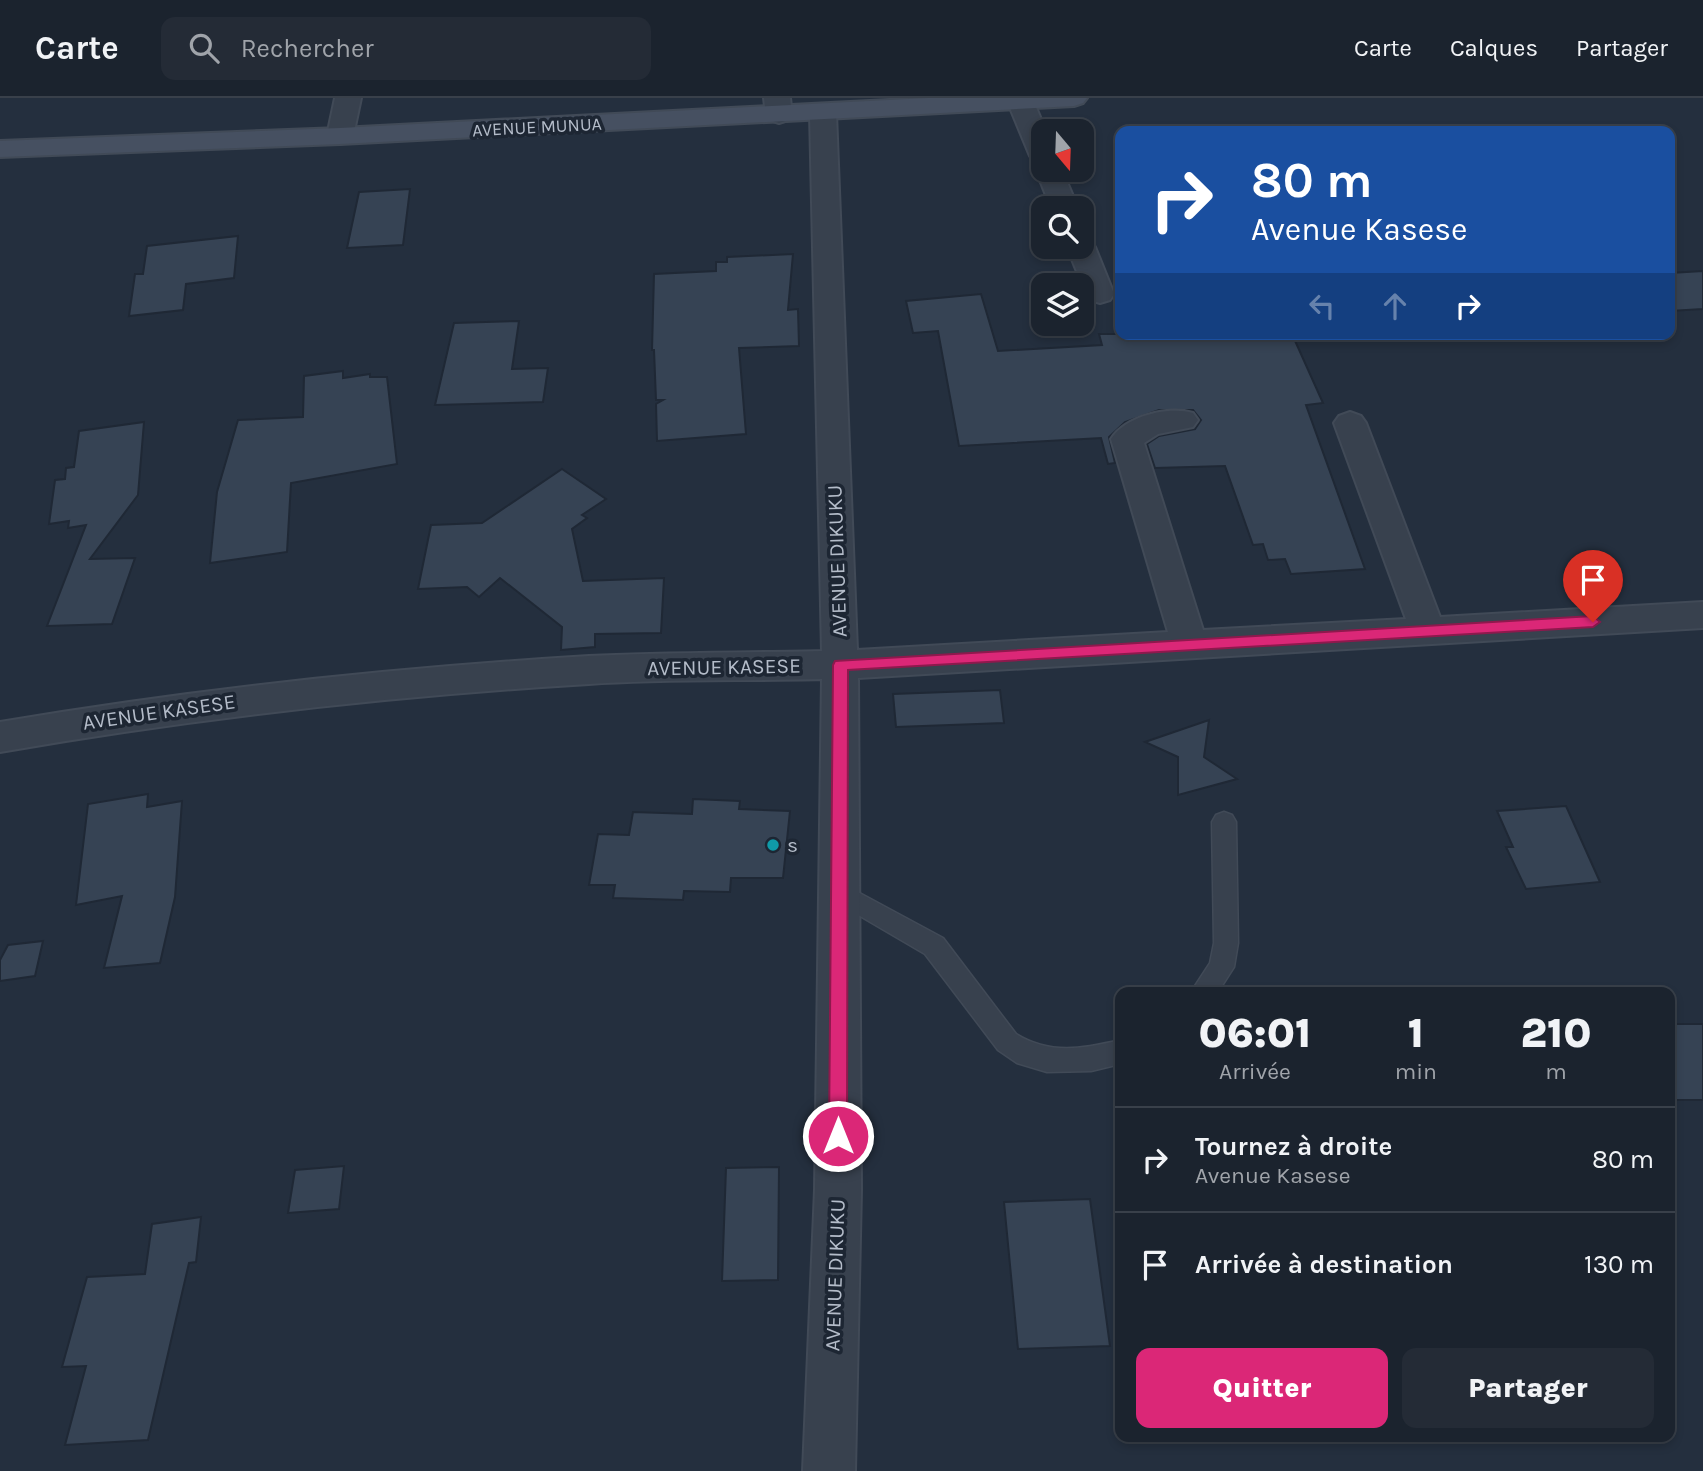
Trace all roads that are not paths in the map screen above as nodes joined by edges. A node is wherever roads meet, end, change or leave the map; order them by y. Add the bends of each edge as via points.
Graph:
1 (348, 98) edge
2 (1074, 98) edge
3 (1020, 100) edge
4 (928, 102) edge
5 (778, 107) edge
6 (823, 113) junction
7 (1031, 127) edge
8 (340, 136) junction
9 (0, 149) edge
10 (1086, 259) edge
11 (1100, 294) dead end
12 (1182, 420) dead end
13 (1350, 423) dead end
14 (1703, 615) edge
15 (1427, 631) junction
16 (1190, 645) junction
17 (840, 665) junction
18 (0, 737) edge
19 (1224, 822) dead end
20 (839, 891) junction
21 (1207, 987) edge
22 (1115, 1053) edge
23 (829, 1471) edge

1 - 8 street
2 - 3 main road, AVENUE MUNUA
3 - 4 main road, AVENUE MUNUA
3 - 7 street
4 - 6 main road, AVENUE MUNUA
5 - 6 main road, AVENUE MUNUA
5 - 8 main road, AVENUE MUNUA
6 - 17 street, AVENUE DIKUKU
8 - 9 main road, AVENUE MUNUA
10 - 11 street
12 - 16 street via 1150,425 1127,439
13 - 15 street
14 - 15 street, AVENUE KASESE
15 - 16 street, AVENUE KASESE
16 - 17 street, AVENUE KASESE
17 - 18 street, AVENUE KASESE via 590,670 396,686 262,698
17 - 20 street, AVENUE DIKUKU
19 - 21 lane via 1226,943 1223,967
20 - 22 lane via 934,946 1007,1042 1026,1054 1047,1060
20 - 23 street, AVENUE DIKUKU via 838,1190

